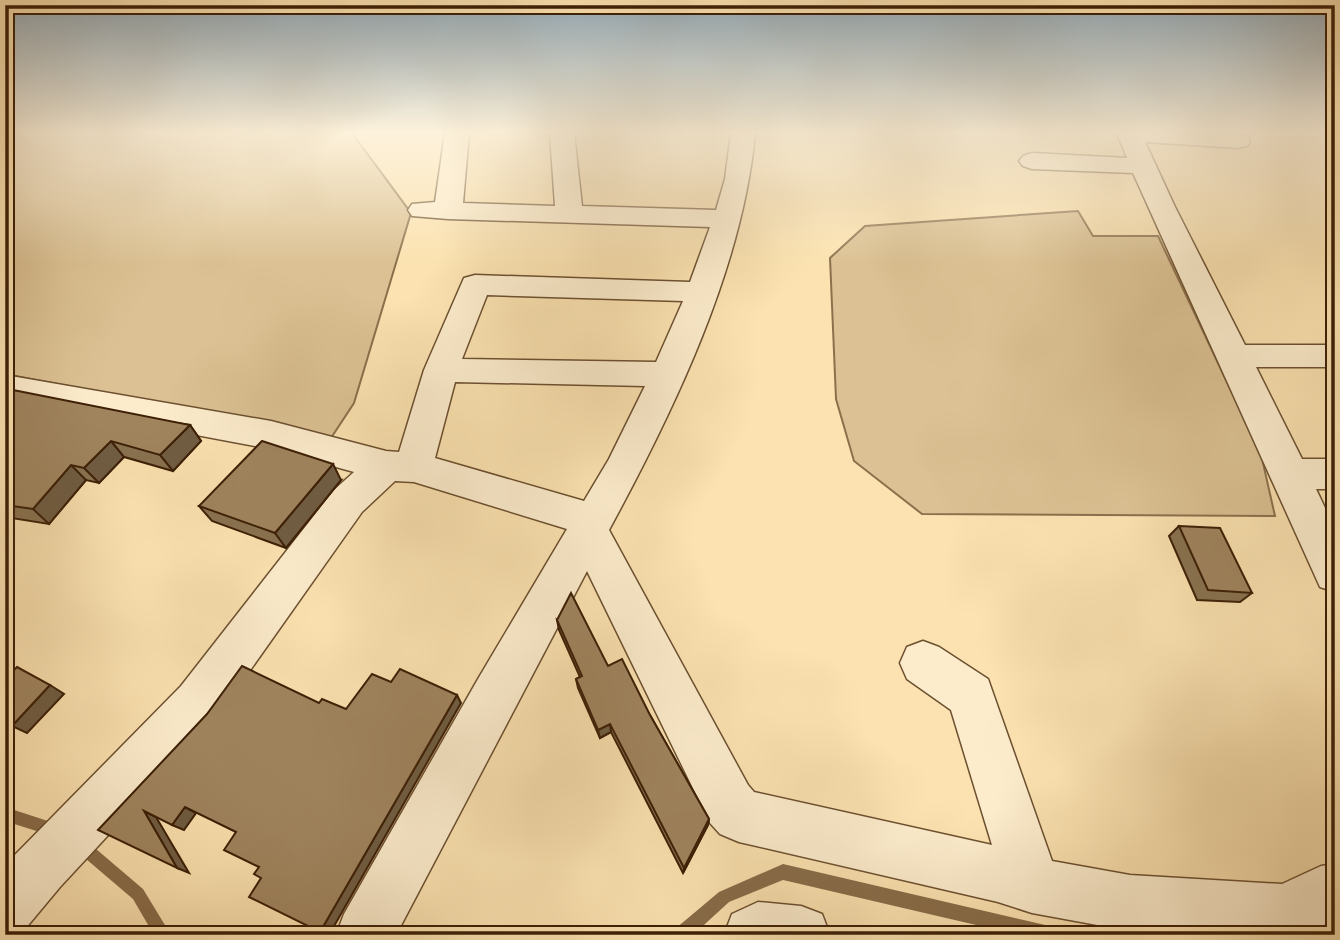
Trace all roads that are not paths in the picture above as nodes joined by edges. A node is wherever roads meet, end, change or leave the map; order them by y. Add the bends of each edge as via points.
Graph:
1 (444, 177) edge
2 (566, 177) edge
3 (738, 177) edge
4 (1148, 177) edge
5 (569, 214) junction
6 (727, 219) junction
7 (702, 292) junction
8 (1234, 356) junction
9 (1335, 356) edge
10 (441, 370) junction
11 (668, 374) junction
12 (5, 387) edge
13 (400, 466) junction
14 (1289, 474) junction
15 (1335, 474) edge
16 (588, 531) junction
17 (1335, 573) edge
18 (923, 663) dead end
19 (1032, 885) junction
20 (1335, 892) edge
21 (5, 909) edge
22 (365, 935) edge
23 (753, 935) edge
24 (801, 935) edge

1 - 5 street via 435,210
2 - 5 street
3 - 6 street
4 - 8 street
5 - 6 street
6 - 7 street
7 - 10 street via 475,285
7 - 11 street
8 - 9 street
8 - 14 street
10 - 11 street
10 - 13 street
11 - 16 street
12 - 13 street via 271,435
13 - 16 street via 581,516
13 - 21 street via 348,501 198,703
14 - 15 street
14 - 17 street
16 - 19 street via 729,804 739,815
16 - 22 street
18 - 19 street via 971,695
19 - 20 street via 1130,902 1286,913 1321,894
23 - 24 street

